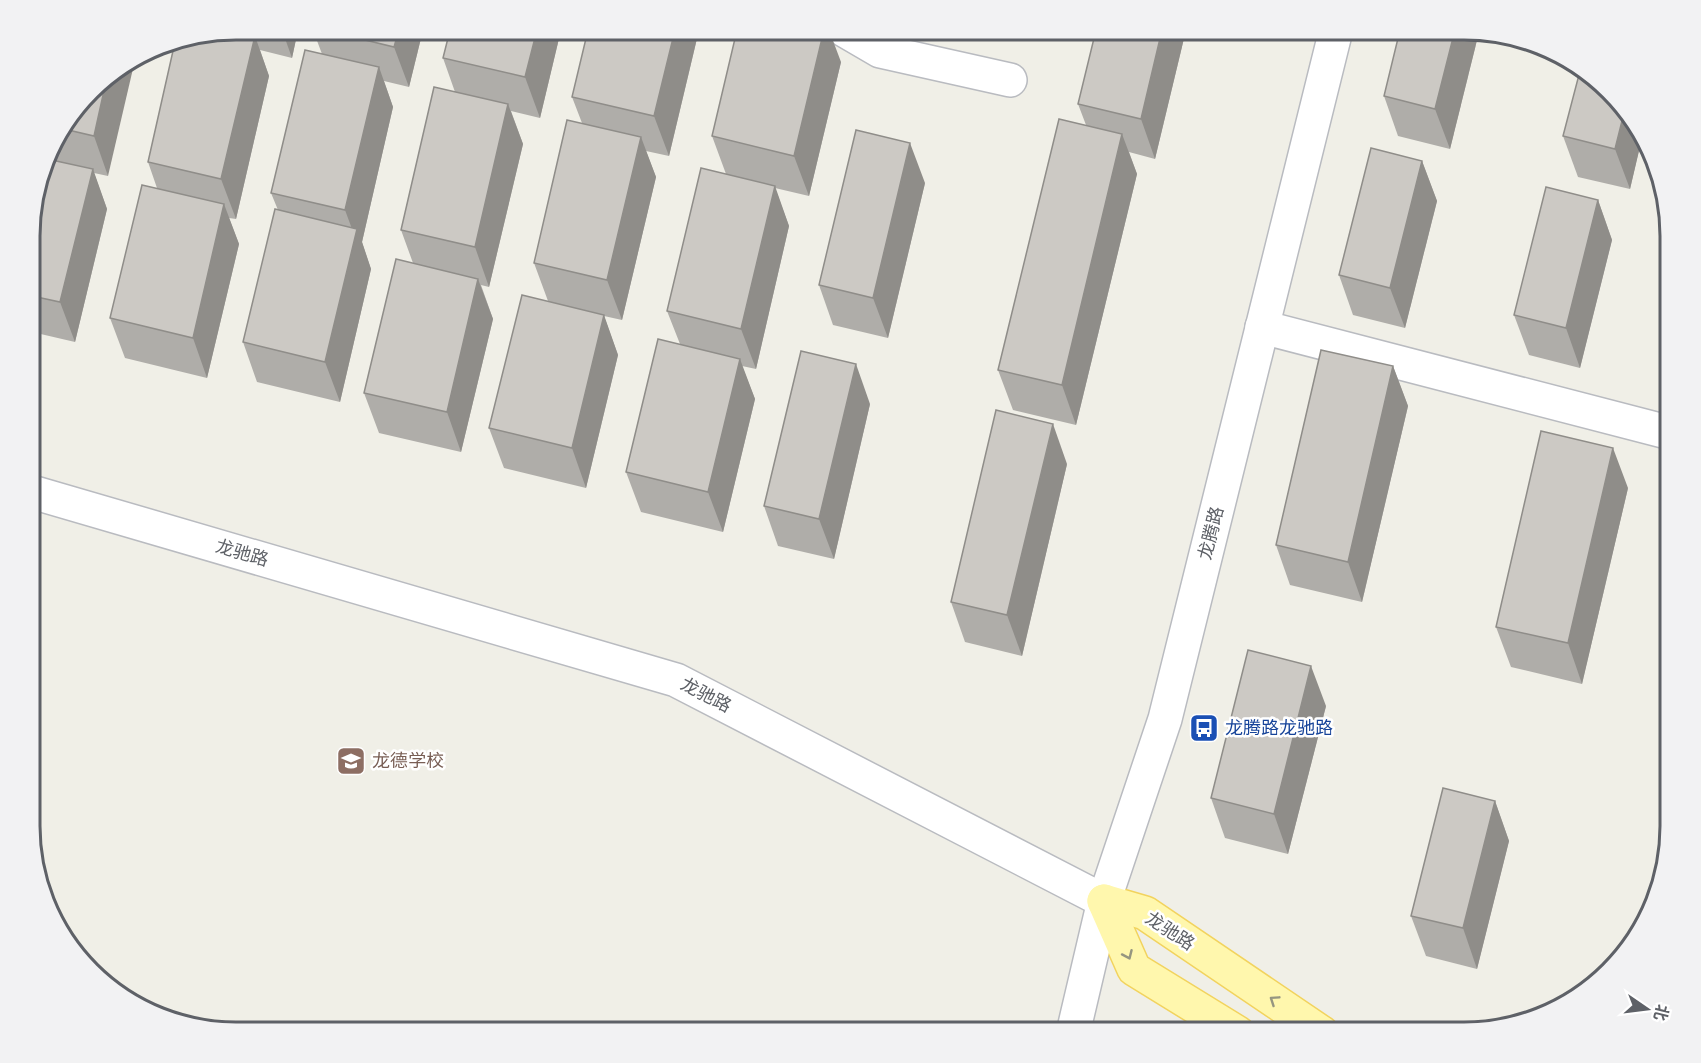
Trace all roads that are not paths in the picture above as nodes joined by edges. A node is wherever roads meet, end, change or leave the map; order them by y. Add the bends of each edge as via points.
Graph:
1 (862, 40) edge
2 (1333, 40) edge
3 (1010, 80) dead end
4 (1262, 327) junction
5 (1660, 430) edge
6 (40, 494) edge
7 (1104, 902) junction
8 (1076, 1022) edge
9 (1220, 1022) edge
10 (1306, 1022) edge

1 - 3 street via 880,51
2 - 4 street, 龙腾路
4 - 5 street
4 - 7 street, 龙腾路 via 1165,719
6 - 7 street, 龙驰路 via 676,680
7 - 8 street, 龙腾路
7 -> 9 main road via 1134,969
10 -> 7 main road, 龙驰路 via 1145,913

